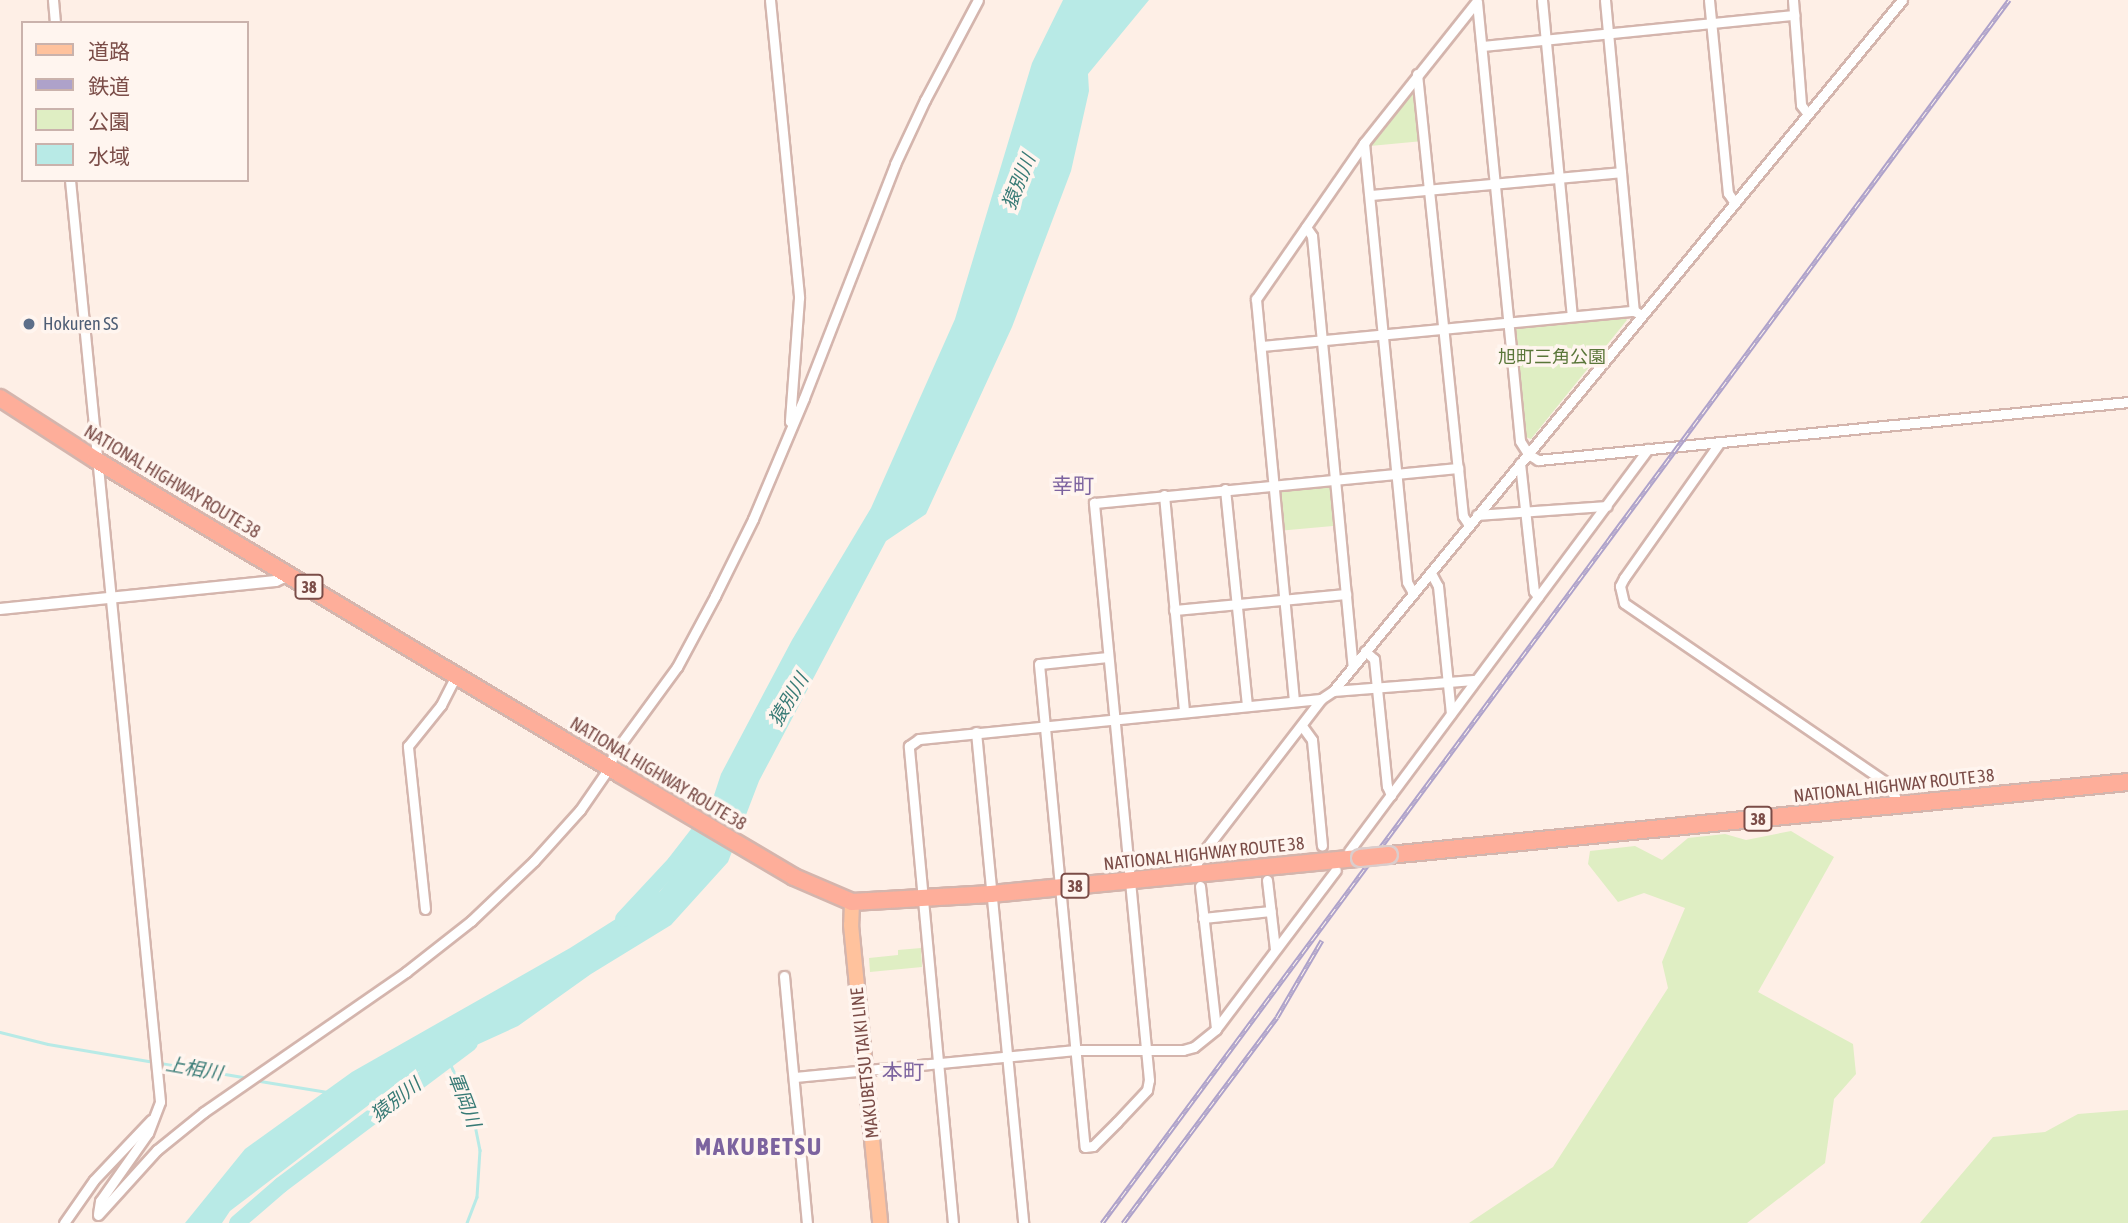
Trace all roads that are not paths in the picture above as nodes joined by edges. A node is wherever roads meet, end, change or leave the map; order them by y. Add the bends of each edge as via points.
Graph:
1 (53, 0) edge
2 (770, 0) edge
3 (978, 0) edge
4 (1542, 0) edge
5 (1605, 0) edge
6 (1709, 0) edge
7 (1793, 0) edge
8 (1902, 0) edge
9 (1478, 1) edge
10 (1794, 15) junction
11 (55, 21) edge
12 (1712, 23) junction
13 (1608, 33) junction
14 (1546, 39) junction
15 (1482, 46) junction
16 (1417, 74) junction
17 (1808, 114) junction
18 (1364, 143) junction
19 (1621, 172) junction
20 (1559, 177) junction
21 (70, 182) edge
22 (1495, 183) junction
23 (1431, 190) junction
24 (1370, 195) junction
25 (1735, 203) junction
26 (1306, 227) junction
27 (1638, 313) junction
28 (1572, 316) junction
29 (1508, 323) junction
30 (1445, 328) junction
31 (1383, 334) junction
32 (1322, 340) junction
33 (1261, 346) junction
34 (0, 398) edge
35 (2128, 402) edge
36 (789, 431) junction
37 (1720, 442) junction
38 (1648, 449) junction
39 (1528, 454) junction
40 (96, 460) junction
41 (1520, 464) junction
42 (1458, 468) junction
43 (1396, 473) junction
44 (1335, 479) junction
45 (1274, 485) junction
46 (1225, 489) junction
47 (1164, 495) junction
48 (1607, 506) junction
49 (1526, 512) junction
50 (1478, 515) junction
51 (1469, 525) junction
52 (1431, 573) junction
53 (289, 575) junction
54 (1413, 593) junction
55 (1346, 594) junction
56 (1538, 597) junction
57 (111, 598) junction
58 (1285, 599) junction
59 (1237, 604) junction
60 (0, 609) edge
61 (1174, 610) junction
62 (1366, 651) junction
63 (1108, 657) junction
64 (1353, 667) junction
65 (456, 675) junction
66 (1474, 680) junction
67 (1447, 682) junction
68 (1377, 688) junction
69 (1333, 691) junction
70 (1321, 699) junction
71 (1294, 701) junction
72 (1247, 706) junction
73 (1184, 712) junction
74 (1451, 713) junction
75 (1114, 719) junction
76 (1045, 725) junction
77 (1302, 726) junction
78 (976, 732) junction
79 (614, 771) junction
80 (2128, 782) edge
81 (1391, 795) junction
82 (1900, 804) junction
83 (1322, 846) dead end
84 (1354, 855) junction
85 (1336, 870) dead end
86 (1196, 880) junction
87 (1267, 880) dead end
88 (1130, 881) junction
89 (1061, 887) junction
90 (991, 894) junction
91 (921, 899) junction
92 (852, 902) junction
93 (425, 909) dead end
94 (1271, 911) junction
95 (1203, 918) junction
96 (1275, 949) junction
97 (784, 976) dead end
98 (1216, 1029) junction
99 (1076, 1050) junction
100 (1147, 1051) junction
101 (1007, 1056) junction
102 (937, 1063) junction
103 (866, 1069) junction
104 (795, 1077) junction
105 (157, 1114) junction
106 (64, 1223) edge
107 (807, 1223) edge
108 (880, 1223) edge
109 (953, 1223) edge
110 (1023, 1223) edge

1 - 11 street
2 - 36 street via 799,298
3 - 36 street via 895,164
4 - 14 street
5 - 13 street
6 - 12 street
7 - 10 street
8 - 17 street
9 - 15 street
9 - 16 street
10 - 12 street
10 - 17 street via 1801,105
12 - 13 street
12 - 25 street via 1728,193
13 - 14 street
13 - 19 street
14 - 15 street
14 - 20 street
15 - 22 street
16 - 18 street
16 - 23 street
17 - 25 street
18 - 24 street
18 - 26 street
19 - 20 street
19 - 27 street
20 - 22 street
20 - 28 street
21 - 40 street
22 - 23 street
22 - 29 street
23 - 24 street
23 - 30 street
24 - 31 street
25 - 27 street
26 - 32 street via 1312,236
26 - 33 street via 1256,299
27 - 28 street
27 - 39 street
28 - 29 street
29 - 30 street
29 - 39 street via 1520,441
30 - 31 street
30 - 42 street
31 - 32 street
31 - 43 street
32 - 33 street
32 - 44 street
33 - 45 street
34 - 40 highway, NATIONAL HIGHWAY ROUTE 38 / 38
35 - 37 street
36 - 79 street via 715,596 677,667 614,752
37 - 38 street
37 - 82 street via 1624,578 1620,586 1624,603 1885,782
38 - 39 street via 1538,460
38 - 48 street
39 - 41 street
40 - 53 highway, NATIONAL HIGHWAY ROUTE 38 / 38
40 - 57 street
41 - 49 street
41 - 50 street
42 - 43 street
42 - 51 street via 1463,516
43 - 44 street
43 - 54 street via 1407,582
44 - 45 street
44 - 55 street
45 - 46 street
45 - 58 street
46 - 47 street
46 - 59 street
47 - 61 street
47 - 63 street via 1094,503
48 - 49 street
48 - 56 street
49 - 50 street
49 - 56 street
50 - 51 street
51 - 52 street
52 - 54 street
52 - 67 street via 1438,586
53 - 57 street via 276,581
53 - 65 highway, NATIONAL HIGHWAY ROUTE 38 / 38
54 - 62 street
55 - 58 street
55 - 64 street
56 - 66 street
57 - 60 street
57 - 105 street via 160,1102
58 - 59 street
58 - 71 street
59 - 61 street
59 - 72 street
61 - 73 street
62 - 64 street
62 - 68 street via 1374,659
63 - 75 street
63 - 76 street via 1039,663
64 - 69 street
65 - 79 highway, NATIONAL HIGHWAY ROUTE 38 / 38
65 - 93 street via 440,705 408,746
66 - 67 street
66 - 74 street
67 - 68 street
67 - 74 street
68 - 69 street
68 - 81 street
69 - 70 street
70 - 71 street
70 - 77 street
71 - 72 street
72 - 73 street
73 - 75 street
74 - 81 street
75 - 76 street
75 - 88 street
76 - 78 street
76 - 89 street
77 - 83 street via 1312,740
77 - 86 street via 1201,855
78 - 90 street
78 - 91 street via 919,739 909,746
79 - 92 highway, NATIONAL HIGHWAY ROUTE 38 / 38 via 794,877
79 - 105 street via 534,861 471,921 406,972 204,1112 157,1150 97,1215 100,1201
80 - 82 highway, NATIONAL HIGHWAY ROUTE 38 / 38
81 - 84 street
82 - 84 highway, NATIONAL HIGHWAY ROUTE 38 / 38, bridge
84 - 86 highway, NATIONAL HIGHWAY ROUTE 38 / 38
85 - 96 street
86 - 88 highway, NATIONAL HIGHWAY ROUTE 38 / 38
86 - 95 street
87 - 94 street
88 - 89 highway, NATIONAL HIGHWAY ROUTE 38 / 38
88 - 100 street
89 - 90 highway, NATIONAL HIGHWAY ROUTE 38 / 38
89 - 99 street
90 - 91 highway, NATIONAL HIGHWAY ROUTE 38 / 38
90 - 101 street
91 - 92 highway, NATIONAL HIGHWAY ROUTE 38 / 38
91 - 102 street
92 - 103 main road, MAKUBETSU TAIKI LINE
94 - 95 street
94 - 96 street
95 - 98 street
96 - 98 street
97 - 104 street
98 - 100 street via 1194,1047
99 - 100 street
99 - 100 street via 1085,1147 1093,1146 1147,1090
99 - 101 street
101 - 102 street
101 - 110 street
102 - 103 street
102 - 109 street
103 - 104 street
103 - 108 main road, MAKUBETSU TAIKI LINE
104 - 107 street
105 - 106 street via 94,1180

